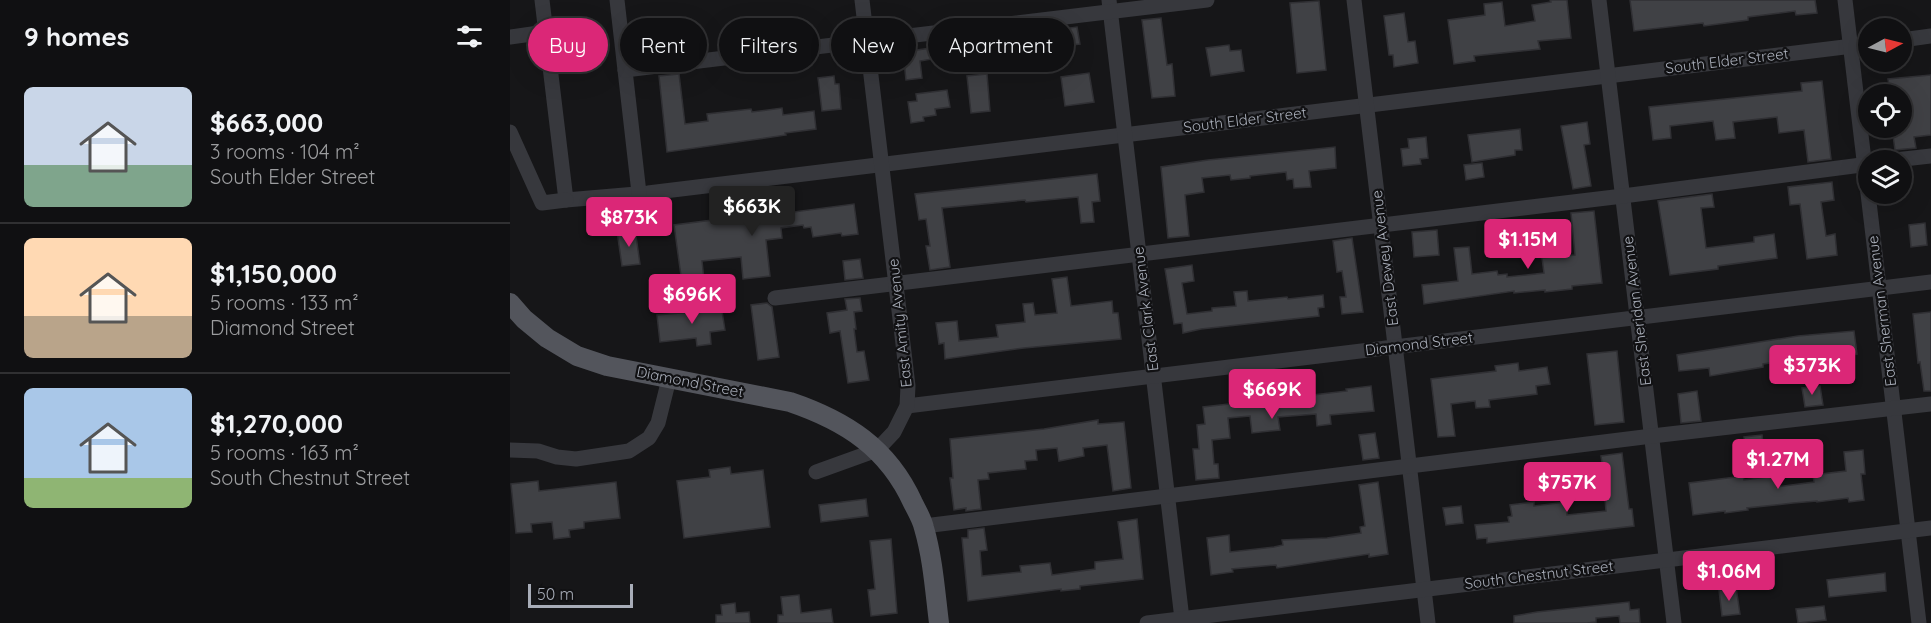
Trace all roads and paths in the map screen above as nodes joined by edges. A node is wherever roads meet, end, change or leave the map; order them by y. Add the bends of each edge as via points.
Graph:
1 (542, 0) edge
2 (617, 0) edge
3 (862, 0) edge
4 (1207, 0) edge
5 (1354, 0) edge
6 (1599, 0) edge
7 (1845, 0) edge
8 (1109, 6) edge
9 (544, 18) edge
10 (864, 18) edge
11 (620, 26) edge
12 (528, 34) edge
13 (916, 34) edge
14 (1931, 36) edge
15 (510, 37) edge
16 (1912, 39) edge
17 (831, 45) edge
18 (1858, 45) edge
19 (1851, 46) junction
20 (707, 60) edge
21 (551, 72) edge
22 (625, 72) edge
23 (871, 72) edge
24 (1608, 75) junction
25 (1366, 105) junction
26 (510, 132) edge
27 (1124, 134) junction
28 (1865, 150) edge
29 (1931, 156) edge
30 (1912, 158) edge
31 (881, 164) junction
32 (1858, 165) edge
33 (639, 193) junction
34 (1623, 196) junction
35 (566, 200) junction
36 (1871, 204) edge
37 (1381, 225) junction
38 (1139, 253) junction
39 (1931, 282) edge
40 (896, 283) junction
41 (1879, 288) junction
42 (775, 298) dead end
43 (510, 303) edge
44 (1637, 318) junction
45 (1395, 347) junction
46 (1154, 375) junction
47 (669, 379) junction
48 (1931, 404) edge
49 (907, 406) junction
50 (1894, 409) junction
51 (1652, 436) junction
52 (510, 450) edge
53 (877, 450) junction
54 (1409, 466) junction
55 (816, 472) dead end
56 (1168, 497) junction
57 (924, 526) junction
58 (1931, 528) edge
59 (1908, 531) junction
60 (1666, 559) junction
61 (1424, 589) junction
62 (1182, 619) junction
63 (939, 623) edge
64 (1147, 623) edge
65 (1428, 623) edge
66 (1674, 623) edge
67 (1919, 623) edge

1 - 9 street
2 - 11 street
3 - 10 street, East Amity Avenue
4 - 8 street
5 - 25 street, East Dewey Avenue
6 - 24 street, East Sheridan Avenue
7 - 19 street, East Sherman Avenue
8 - 13 street
8 - 27 street, East Clark Avenue
12 - 15 street
14 - 16 street
17 - 20 street
18 - 19 street, South Elder Street
19 - 24 street, South Elder Street
19 - 28 street, East Sherman Avenue
21 - 35 street
22 - 33 street
23 - 31 street, East Amity Avenue
24 - 25 street, South Elder Street
24 - 34 street, East Sheridan Avenue
25 - 27 street, South Elder Street
25 - 37 street, East Dewey Avenue
26 - 35 street, South Elder Street via 542,203
27 - 31 street, South Elder Street
27 - 38 street, East Clark Avenue
29 - 30 street
31 - 33 street, South Elder Street
31 - 40 street, East Amity Avenue
32 - 34 street
33 - 35 street, South Elder Street
34 - 37 street
34 - 44 street, East Sheridan Avenue
36 - 41 street, East Sherman Avenue
37 - 38 street
37 - 45 street, East Dewey Avenue
38 - 40 street
38 - 46 street, East Clark Avenue
39 - 41 street, Diamond Street
40 - 42 street
40 - 49 street, East Amity Avenue
41 - 44 street, Diamond Street
41 - 50 street, East Sherman Avenue
43 - 47 main road, Diamond Street via 547,339 577,356
44 - 45 street, Diamond Street
44 - 51 street, East Sheridan Avenue
45 - 46 street, Diamond Street
45 - 54 street, East Dewey Avenue
46 - 49 street, Diamond Street
46 - 56 street, East Clark Avenue
47 - 52 street via 658,423 650,438 629,451 576,459
47 - 53 main road, Diamond Street via 790,402 847,426
48 - 50 street
49 - 53 street, East Amity Avenue via 894,432
50 - 51 street
50 - 59 street, East Sherman Avenue
51 - 54 street
51 - 60 street, East Sheridan Avenue
53 - 55 street
53 - 57 main road via 905,485
54 - 56 street
54 - 61 street, East Dewey Avenue
56 - 57 street
56 - 62 street, East Clark Avenue
57 - 63 main road
58 - 59 street, South Chestnut Street
59 - 60 street, South Chestnut Street
59 - 67 street, East Sherman Avenue
60 - 61 street, South Chestnut Street
60 - 66 street, East Sheridan Avenue
61 - 62 street, South Chestnut Street
61 - 65 street, East Dewey Avenue
62 - 64 street, South Chestnut Street

